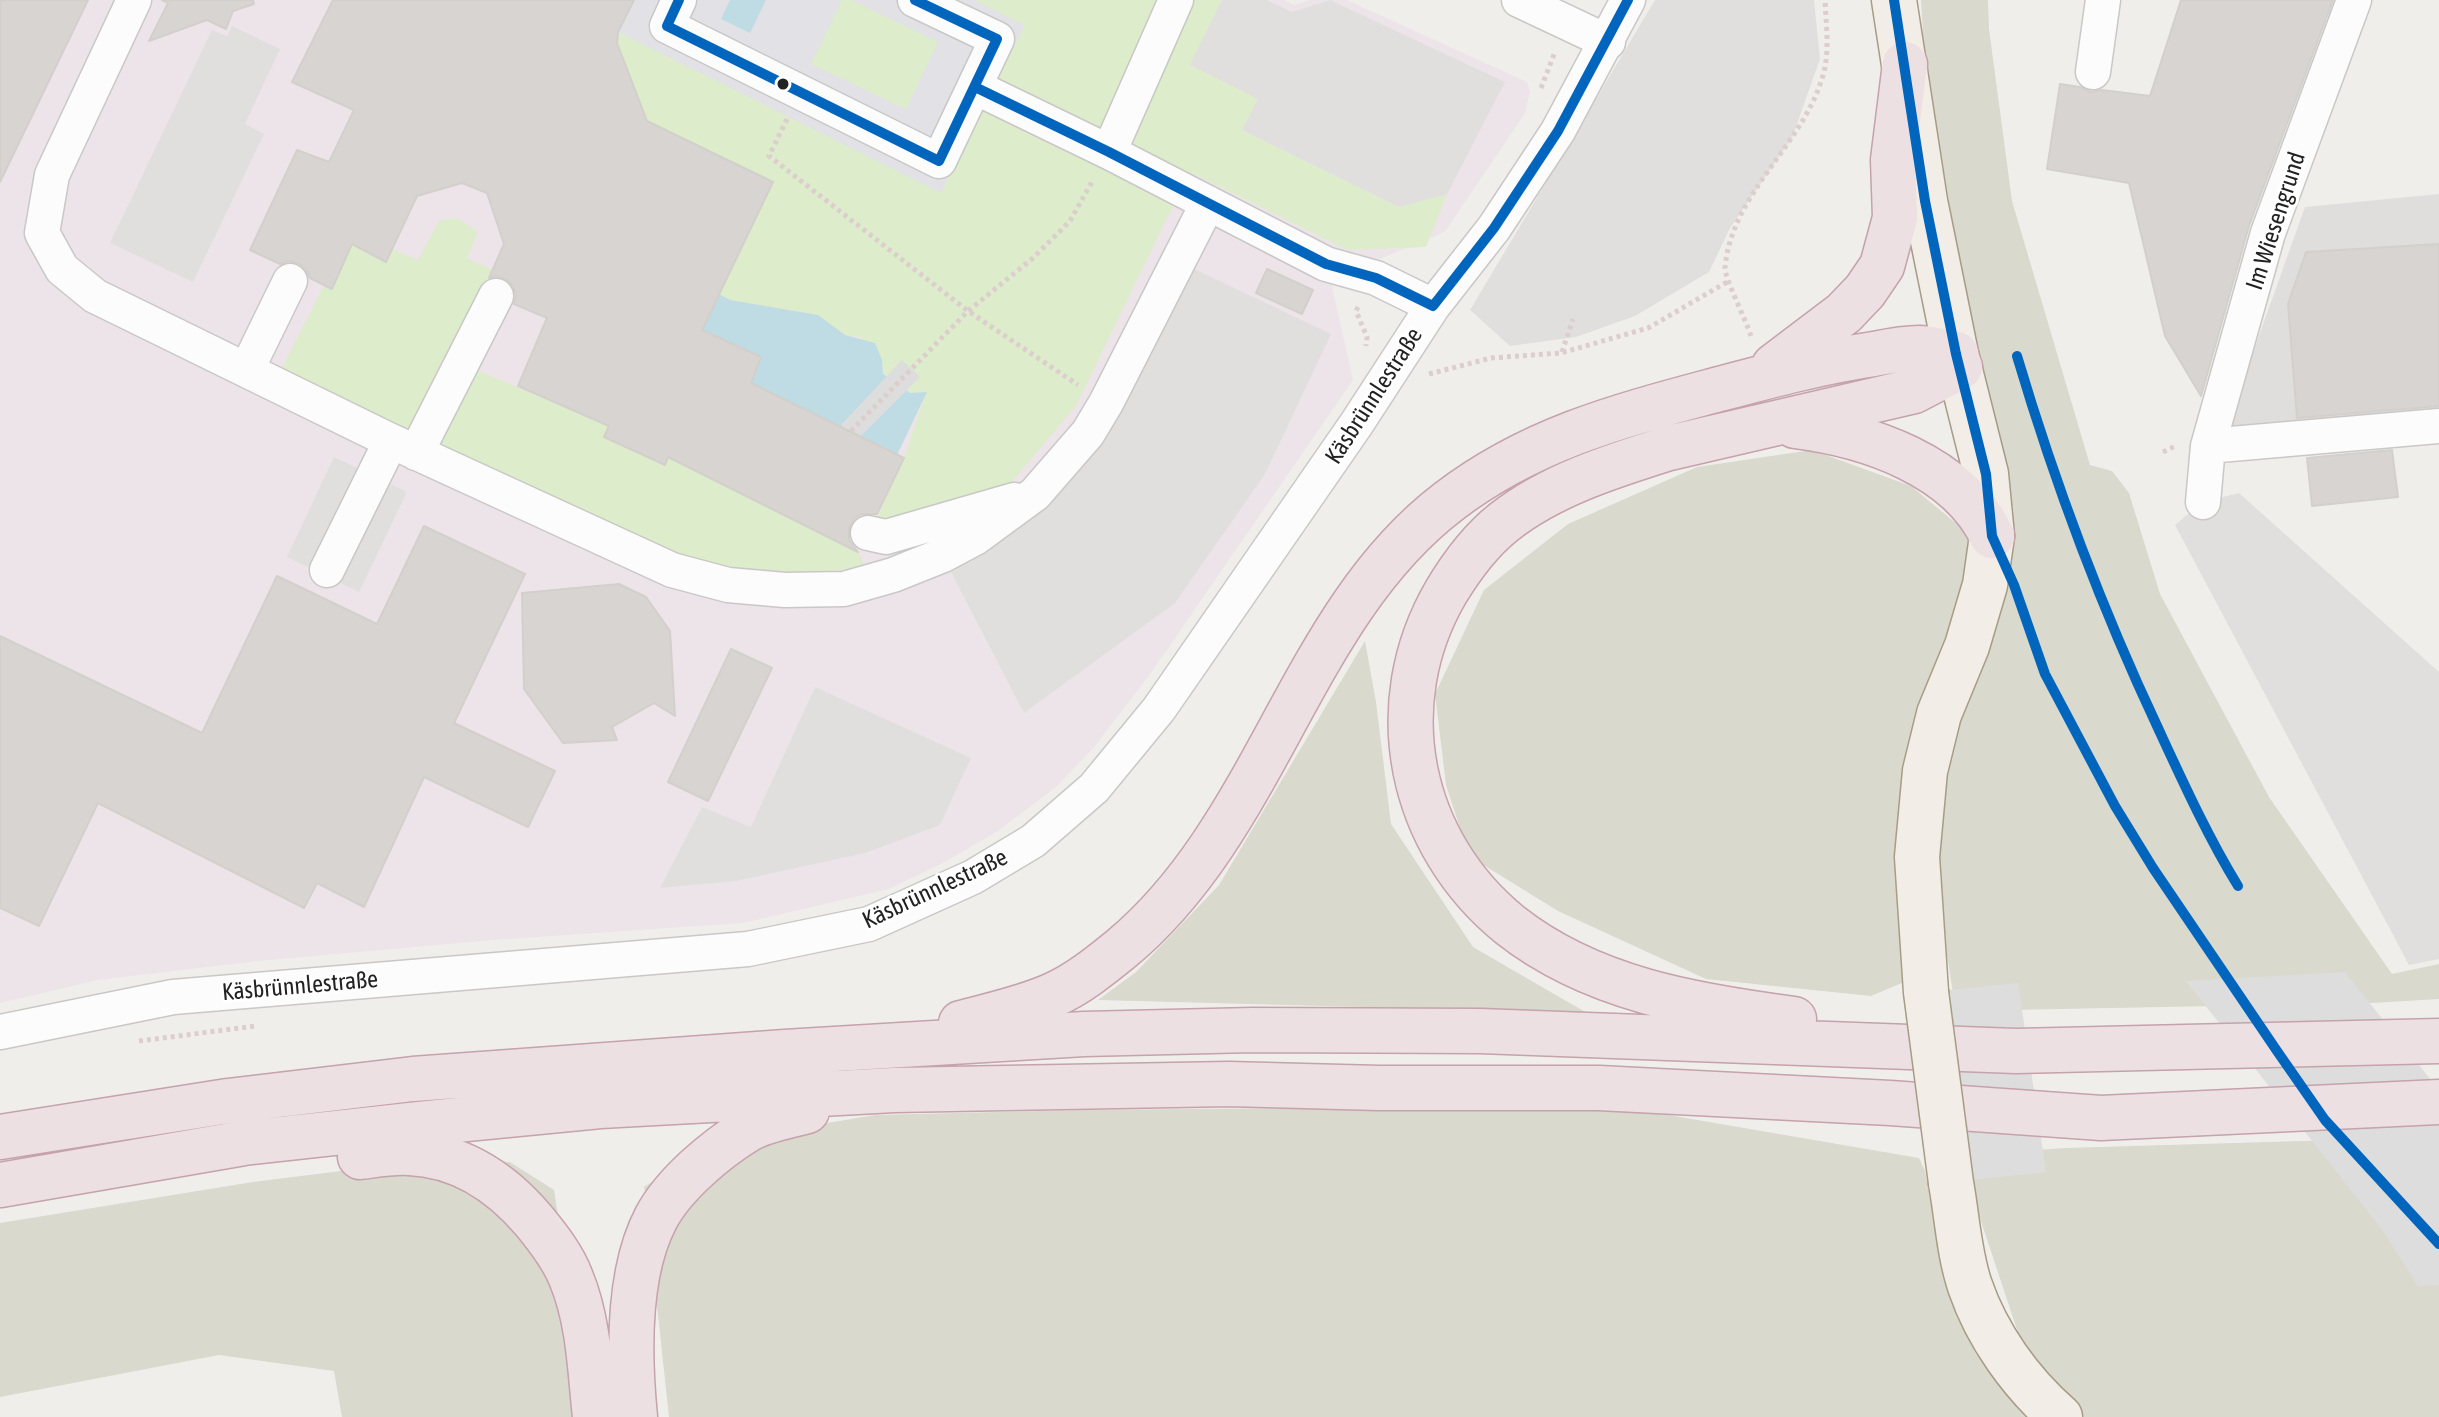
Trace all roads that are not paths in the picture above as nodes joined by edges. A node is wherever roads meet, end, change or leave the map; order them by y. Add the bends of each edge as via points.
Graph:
1 (134, 0) edge
2 (679, 0) edge
3 (915, 0) edge
4 (1176, 0) edge
5 (1519, 0) edge
6 (1628, 0) edge
7 (1894, 0) edge
8 (2103, 0) edge
9 (2354, 0) edge
10 (1608, 42) junction
11 (1905, 64) junction
12 (2093, 72) dead end
13 (975, 87) junction
14 (1109, 152) junction
15 (1208, 203) junction
16 (290, 281) dead end
17 (496, 296) dead end
18 (1433, 306) junction
19 (1958, 360) junction
20 (1755, 363) junction
21 (247, 369) junction
22 (1781, 424) junction
23 (2439, 426) edge
24 (2208, 446) junction
25 (404, 447) junction
26 (1035, 494) junction
27 (2203, 502) dead end
28 (868, 533) dead end
29 (1992, 536) junction
30 (327, 570) dead end
31 (0, 1032) edge
32 (2439, 1041) edge
33 (2016, 1051) junction
34 (785, 1052) junction
35 (894, 1090) junction
36 (2439, 1102) edge
37 (0, 1137) edge
38 (5, 1184) edge
39 (595, 1417) edge
40 (635, 1417) edge
41 (2060, 1417) edge

1 - 21 street via 52,175 42,233 62,269 95,296
2 - 13 street via 667,26 939,161
3 - 13 street via 997,39
4 - 14 street
5 - 10 street
6 - 10 street, Käsbrünnlestraße
7 - 11 main road
8 - 12 street
9 - 24 street, Im Wiesengrund via 2268,233
10 - 18 street, Käsbrünnlestraße via 1518,192
11 - 19 main road via 1925,201
11 - 20 highway via 1893,160 1895,218 1882,266 1844,313
13 - 14 street
14 - 15 street
15 - 18 street via 1326,264 1376,278
15 - 26 street via 1106,403 1088,433
16 - 21 street
17 - 25 street
18 - 31 street, Käsbrünnlestraße via 1159,709 1094,788 1033,841 973,877 869,924 748,949 173,997
19 - 20 highway via 1920,347
19 - 22 highway via 1914,391
19 - 29 main road via 1986,474
20 - 34 highway via 1516,457 1447,503 1392,556 1343,622 1201,865 1141,932 1083,978 1053,995 946,1027
21 - 25 street
22 - 29 highway via 1832,431 1925,467 1973,506
22 - 33 highway via 1669,448 1559,488 1502,524 1474,552 1438,607 1413,682 1413,756 1422,798 1458,871 1512,926 1544,948 1619,984 1769,1016 1896,1030 1971,1031
23 - 24 street
24 - 27 street, Im Wiesengrund
25 - 26 street via 672,570 728,585 785,590 844,589 893,575 975,538
25 - 30 street
26 - 28 street via 886,537
29 - 41 main road, bridge via 1985,585 1939,714 1925,771 1917,857 1926,992 1970,1285 1990,1332 2023,1379
32 - 33 highway
33 - 34 highway via 1480,1031 1253,1030
34 - 37 highway via 413,1079
35 - 36 highway via 1229,1084 1599,1088 2101,1118
35 - 38 highway via 600,1106 417,1124 244,1143
35 - 40 highway via 750,1128 677,1188 642,1251 633,1318
38 - 39 highway via 409,1153 464,1164 493,1180 524,1208 550,1239 571,1277 587,1340

